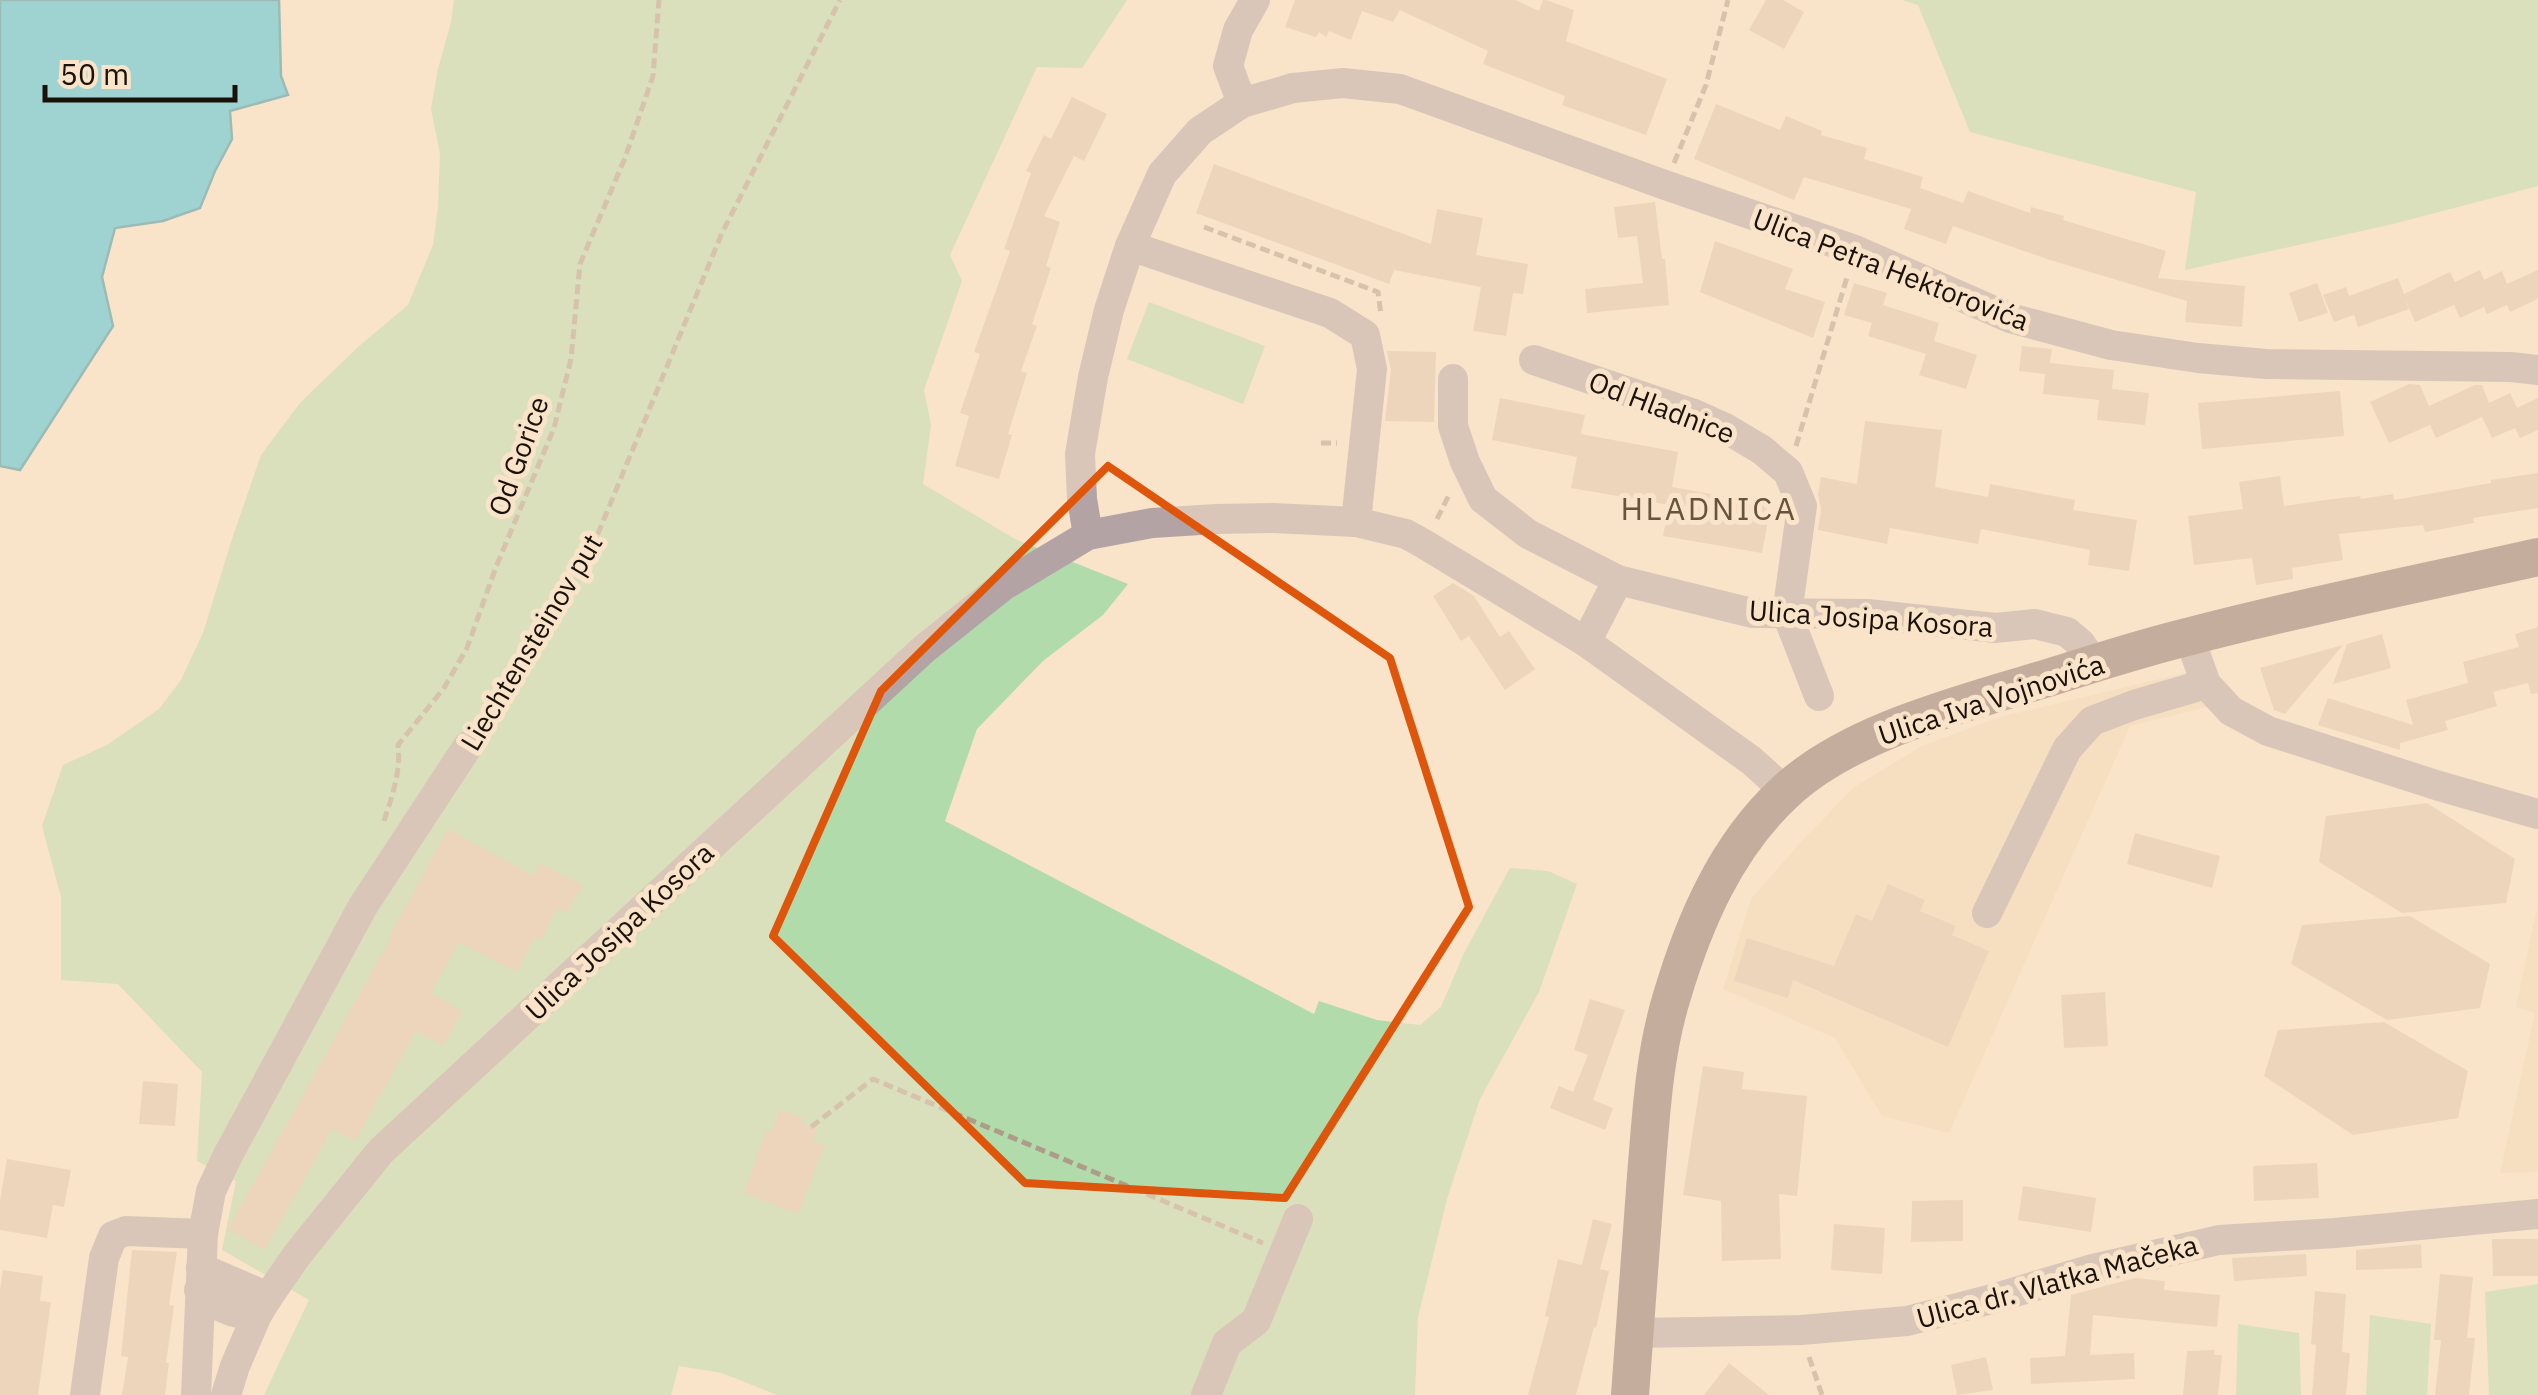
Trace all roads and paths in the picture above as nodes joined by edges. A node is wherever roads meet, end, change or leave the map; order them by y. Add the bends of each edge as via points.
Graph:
1 (659, 0) edge
2 (840, 0) edge
3 (1255, 0) edge
4 (1728, 0) edge
5 (1242, 103) junction
6 (1664, 185) junction
7 (1204, 227) dead end
8 (1130, 246) junction
9 (1856, 250) junction
10 (1382, 318) dead end
11 (1534, 360) dead end
12 (2538, 370) edge
13 (1453, 379) dead end
14 (1465, 462) junction
15 (1788, 472) junction
16 (1356, 522) junction
17 (1088, 535) junction
18 (1424, 544) junction
19 (2538, 557) edge
20 (1618, 580) junction
21 (1788, 614) junction
22 (2190, 636) junction
23 (1586, 642) junction
24 (2095, 664) junction
25 (2206, 684) junction
26 (1819, 696) dead end
27 (468, 746) joint
28 (1785, 792) junction
29 (2538, 814) edge
30 (384, 822) dead end
31 (1986, 913) dead end
32 (812, 1127) dead end
33 (2538, 1214) edge
34 (1298, 1219) dead end
35 (203, 1234) junction
36 (1284, 1252) junction
37 (200, 1279) junction
38 (262, 1306) junction
39 (1801, 1330) junction
40 (1634, 1334) junction
41 (85, 1395) edge
42 (196, 1395) edge
43 (226, 1395) edge
44 (1206, 1395) edge
45 (1630, 1395) edge
46 (1822, 1395) edge

1 - 30 path, Od Gorice via 653,76 580,264 554,428 467,648 398,746
2 - 27 path, Liechtensteinov put via 722,233 590,553
3 - 5 street via 1228,66
4 - 6 path via 1706,86
5 - 6 street via 1342,83 1400,89
5 - 8 street via 1200,131 1162,174
6 - 9 street, Ulica Petra Hektorovića
7 - 10 path via 1378,292
8 - 16 street via 1330,313 1364,335 1372,369
8 - 17 street via 1109,310 1080,454
9 - 12 street, Ulica Petra Hektorovića via 2010,318 2110,344 2266,364
9 - 15 path
11 - 15 street, Od Hladnice via 1694,414 1762,450
13 - 14 street, Ulica Josipa Kosora via 1453,426
14 - 18 path
14 - 20 street, Ulica Josipa Kosora via 1483,499 1528,534
15 - 21 street via 1802,506
16 - 17 street, Ulica Josipa Kosora via 1216,519
16 - 18 street, Ulica Josipa Kosora
17 - 38 street, Ulica Josipa Kosora via 1003,586 924,649 382,1151
18 - 23 street, Ulica Josipa Kosora
19 - 22 main road, Ulica Iva Vojnovića
20 - 21 street, Ulica Josipa Kosora via 1752,613
20 - 23 street
21 - 24 street, Ulica Josipa Kosora via 1868,614 1995,628 2036,624 2067,632
21 - 26 street
22 - 24 main road, Ulica Iva Vojnovića
22 - 25 street
23 - 28 street, Ulica Josipa Kosora
24 - 28 main road, Ulica Iva Vojnovića via 1912,721 1841,753
25 - 29 street via 2231,711 2268,732
25 - 31 street via 2092,722 2068,749
27 - 35 street, Liechtensteinov put via 363,906 264,1088 211,1191
28 - 40 main road, Ulica Iva Vojnovića via 1730,858 1670,1000 1652,1096
32 - 36 path via 874,1079
33 - 39 street, Ulica dr. Vlatka Mačeka via 2219,1240 1908,1321
34 - 36 street
35 - 37 street, Liechtensteinov put
35 - 41 street via 113,1236 104,1258
36 - 44 street via 1256,1322 1227,1344
37 - 38 street
37 - 42 street, Liechtensteinov put
38 - 43 street, Ulica Josipa Kosora
39 - 40 street, Ulica dr. Vlatka Mačeka
39 - 46 path
40 - 45 main road, Ulica Iva Vojnovića

